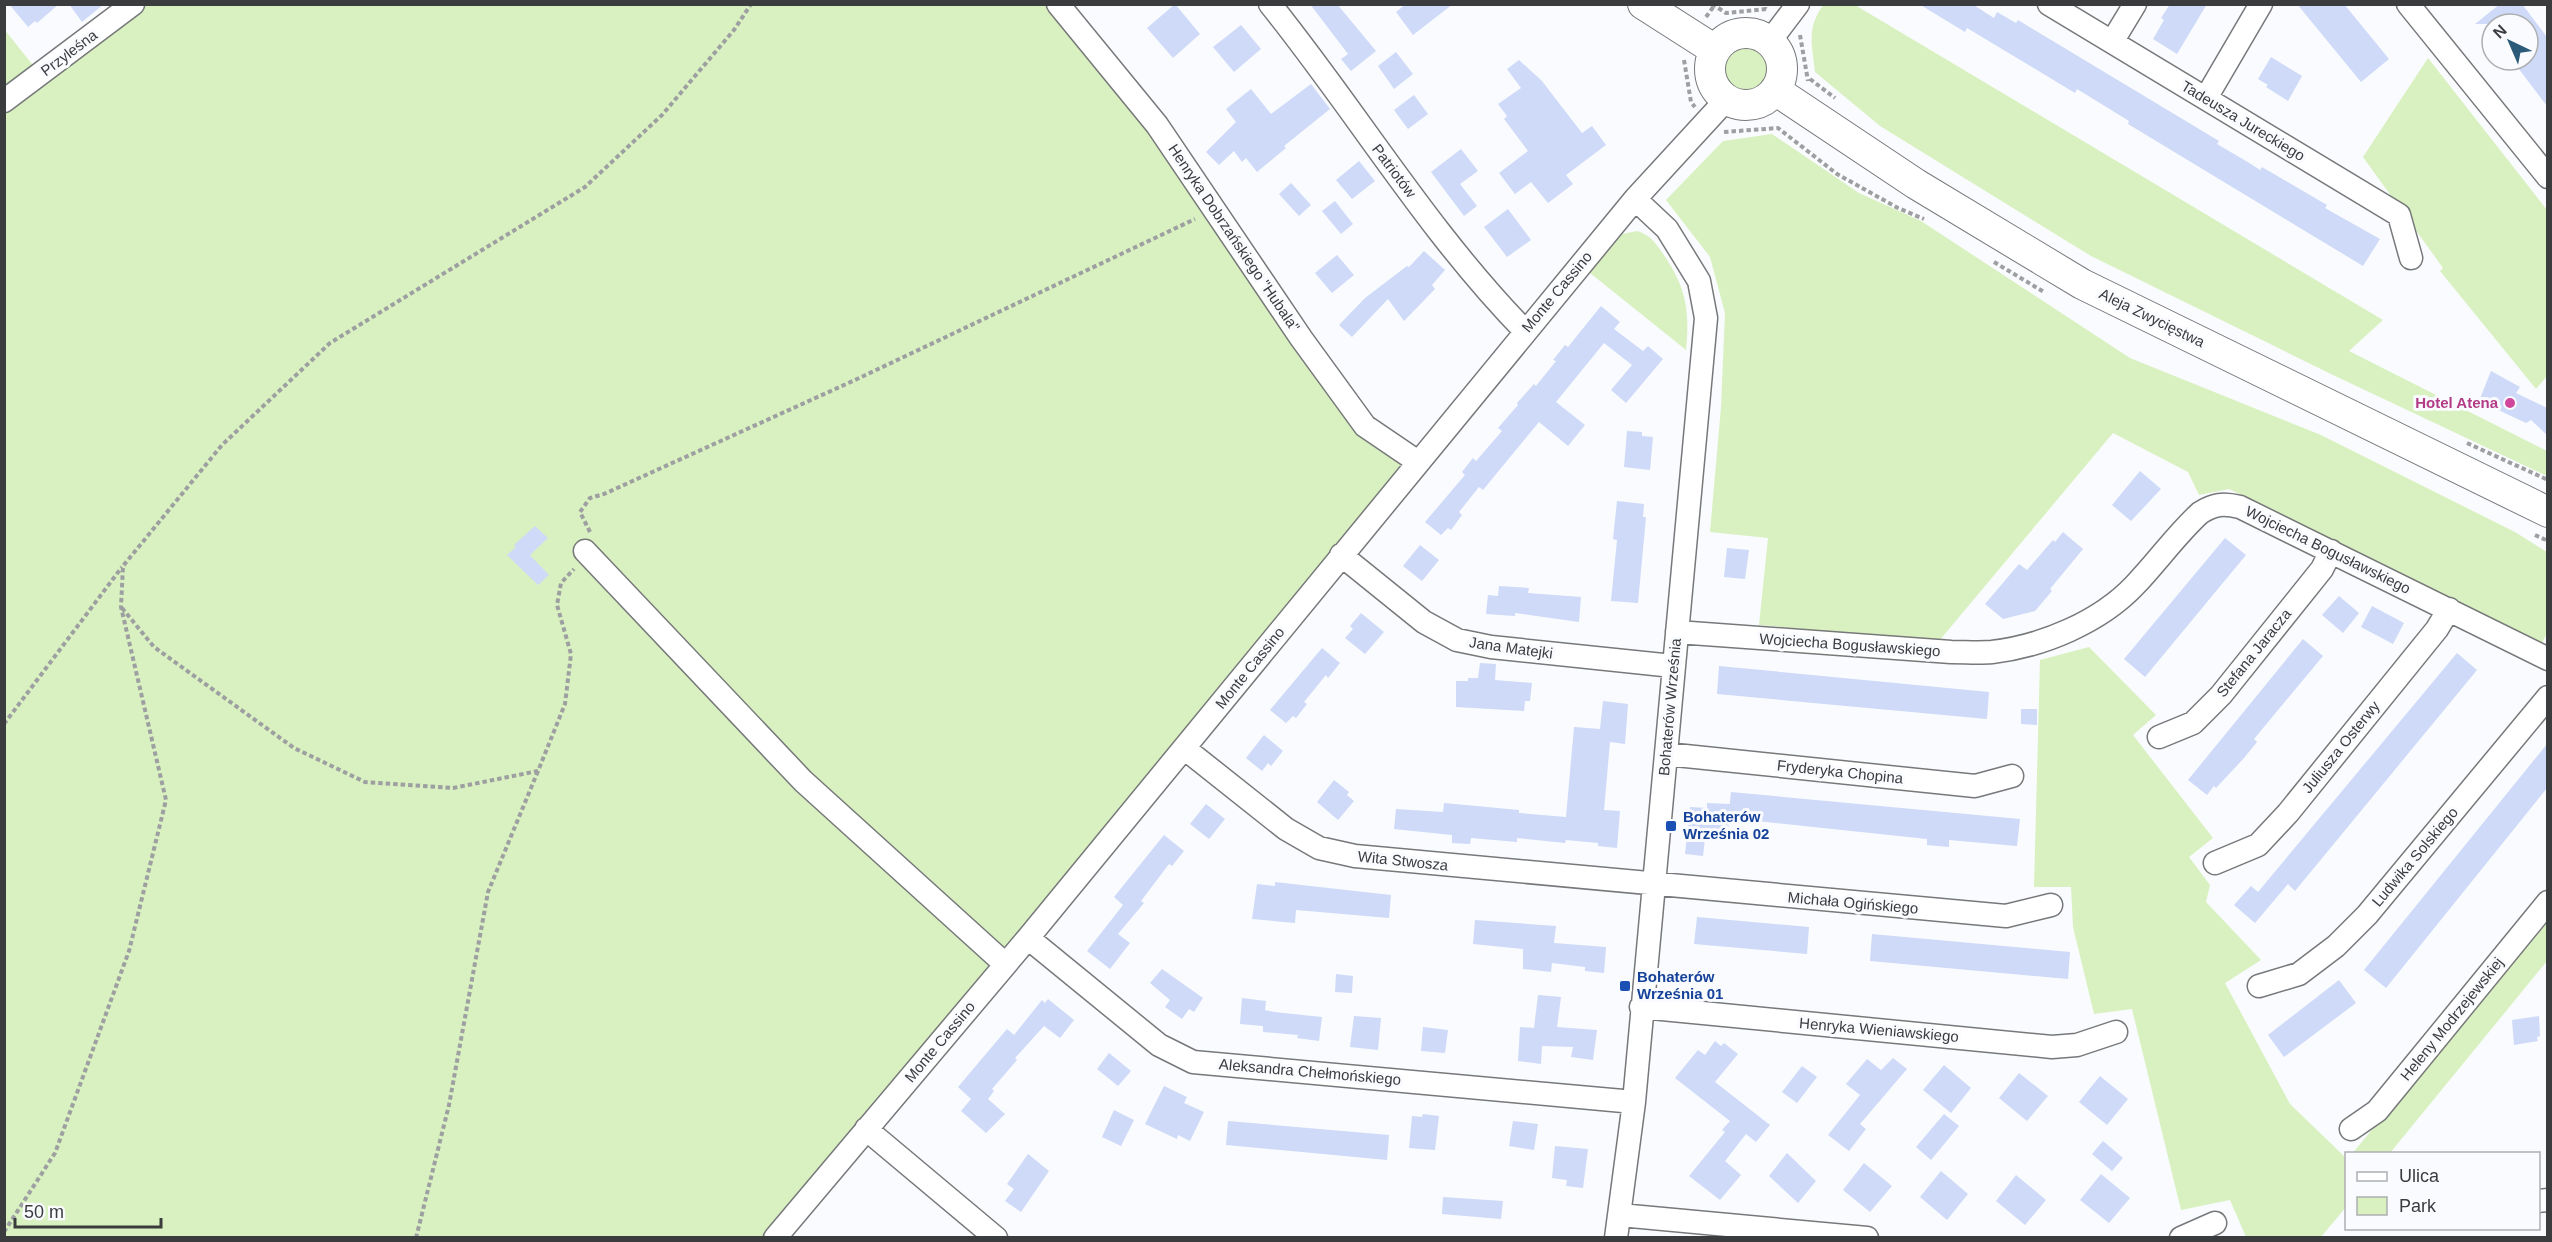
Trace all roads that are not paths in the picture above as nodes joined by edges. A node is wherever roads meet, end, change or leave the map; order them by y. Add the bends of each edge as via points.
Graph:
1 (134, 4) edge
2 (1058, 4) edge
3 (1270, 4) edge
4 (1643, 4) edge
5 (1798, 4) edge
6 (2049, 4) edge
7 (2135, 4) edge
8 (2261, 4) edge
9 (2408, 4) edge
10 (1770, 41) junction
11 (2112, 42) junction
12 (1704, 43) junction
13 (1775, 90) junction
14 (2206, 98) junction
15 (4, 101) edge
16 (1719, 117) junction
17 (2547, 177) edge
18 (1635, 199) junction
19 (2411, 258) dead end
20 (1525, 331) junction
21 (1418, 462) junction
22 (2547, 512) edge
23 (2331, 551) junction
24 (587, 553) road end
25 (1341, 555) junction
26 (2449, 609) junction
27 (1677, 633) junction
28 (2547, 659) edge
29 (1673, 666) junction
30 (2547, 697) edge
31 (2159, 737) dead end
32 (1184, 748) junction
33 (1666, 754) junction
34 (2012, 776) dead end
35 (2215, 863) dead end
36 (1654, 885) junction
37 (2547, 902) edge
38 (2051, 905) dead end
39 (1028, 938) junction
40 (1005, 964) junction
41 (2259, 986) dead end
42 (1641, 1007) junction
43 (2116, 1032) dead end
44 (1634, 1102) junction
45 (866, 1129) junction
46 (2350, 1129) dead end
47 (1620, 1215) junction
48 (2215, 1223) dead end
49 (776, 1238) edge
50 (996, 1238) edge
51 (1616, 1238) edge
52 (1867, 1238) edge
53 (2181, 1238) edge

1 - 15 street, Przyleśna
2 - 21 street, Henryka Dobrzańskiego "Hubala" via 1157,125 1365,426
3 - 20 street, Patriotów via 1410,194 1489,294
4 - 12 main road
5 - 10 street
6 - 11 street, Tadeusza Jureckiego
7 - 11 street
8 - 14 street
9 - 17 street
10 - 12 main road via 1743,33
10 - 13 main road via 1777,50 1782,70
11 - 14 street, Tadeusza Jureckiego
12 - 16 main road
13 - 16 main road via 1756,104
13 - 22 main road, Aleja Zwycięstwa via 1917,184 2082,284
14 - 19 street, Tadeusza Jureckiego via 2398,215
16 - 18 street, Monte Cassino
18 - 20 street, Monte Cassino
18 - 27 street, Bohaterów Września via 1667,229 1699,281 1706,318
20 - 21 street, Monte Cassino
21 - 25 street, Monte Cassino
23 - 26 street, Wojciecha Bogusławskiego
23 - 27 street, Wojciecha Bogusławskiego via 2240,507 2213,505 2188,524 2134,586 2106,610 2036,643 1992,652 1951,652
23 - 31 street, Stefana Jaracza via 2322,569 2221,695 2193,723
24 - 40 street via 803,780
25 - 29 street, Jana Matejki via 1424,622 1457,640
25 - 32 street, Monte Cassino
26 - 28 street, Wojciecha Bogusławskiego
26 - 35 street, Juliusza Osterwy via 2288,813 2258,845
27 - 29 street, Bohaterów Września
29 - 33 street, Bohaterów Września
30 - 41 street, Ludwika Solskiego via 2367,915 2336,946 2298,974
32 - 36 street, Wita Stwosza via 1286,829 1319,848 1355,856
32 - 39 street, Monte Cassino
33 - 34 street, Fryderyka Chopina via 1976,786
33 - 36 street, Bohaterów Września
36 - 38 street, Michała Ogińskiego via 2006,916
36 - 42 street, Bohaterów Września
37 - 46 street, Heleny Modrzejewskiej via 2377,1111
39 - 40 street, Monte Cassino
39 - 44 street, Aleksandra Chełmońskiego via 1159,1045 1193,1062
40 - 45 street, Monte Cassino
42 - 43 street, Henryka Wieniawskiego via 2052,1047 2077,1046
42 - 44 street, Bohaterów Września
44 - 47 street, Bohaterów Września
45 - 49 street, Monte Cassino
45 - 50 street
47 - 51 street, Bohaterów Września
47 - 52 street
48 - 53 street

